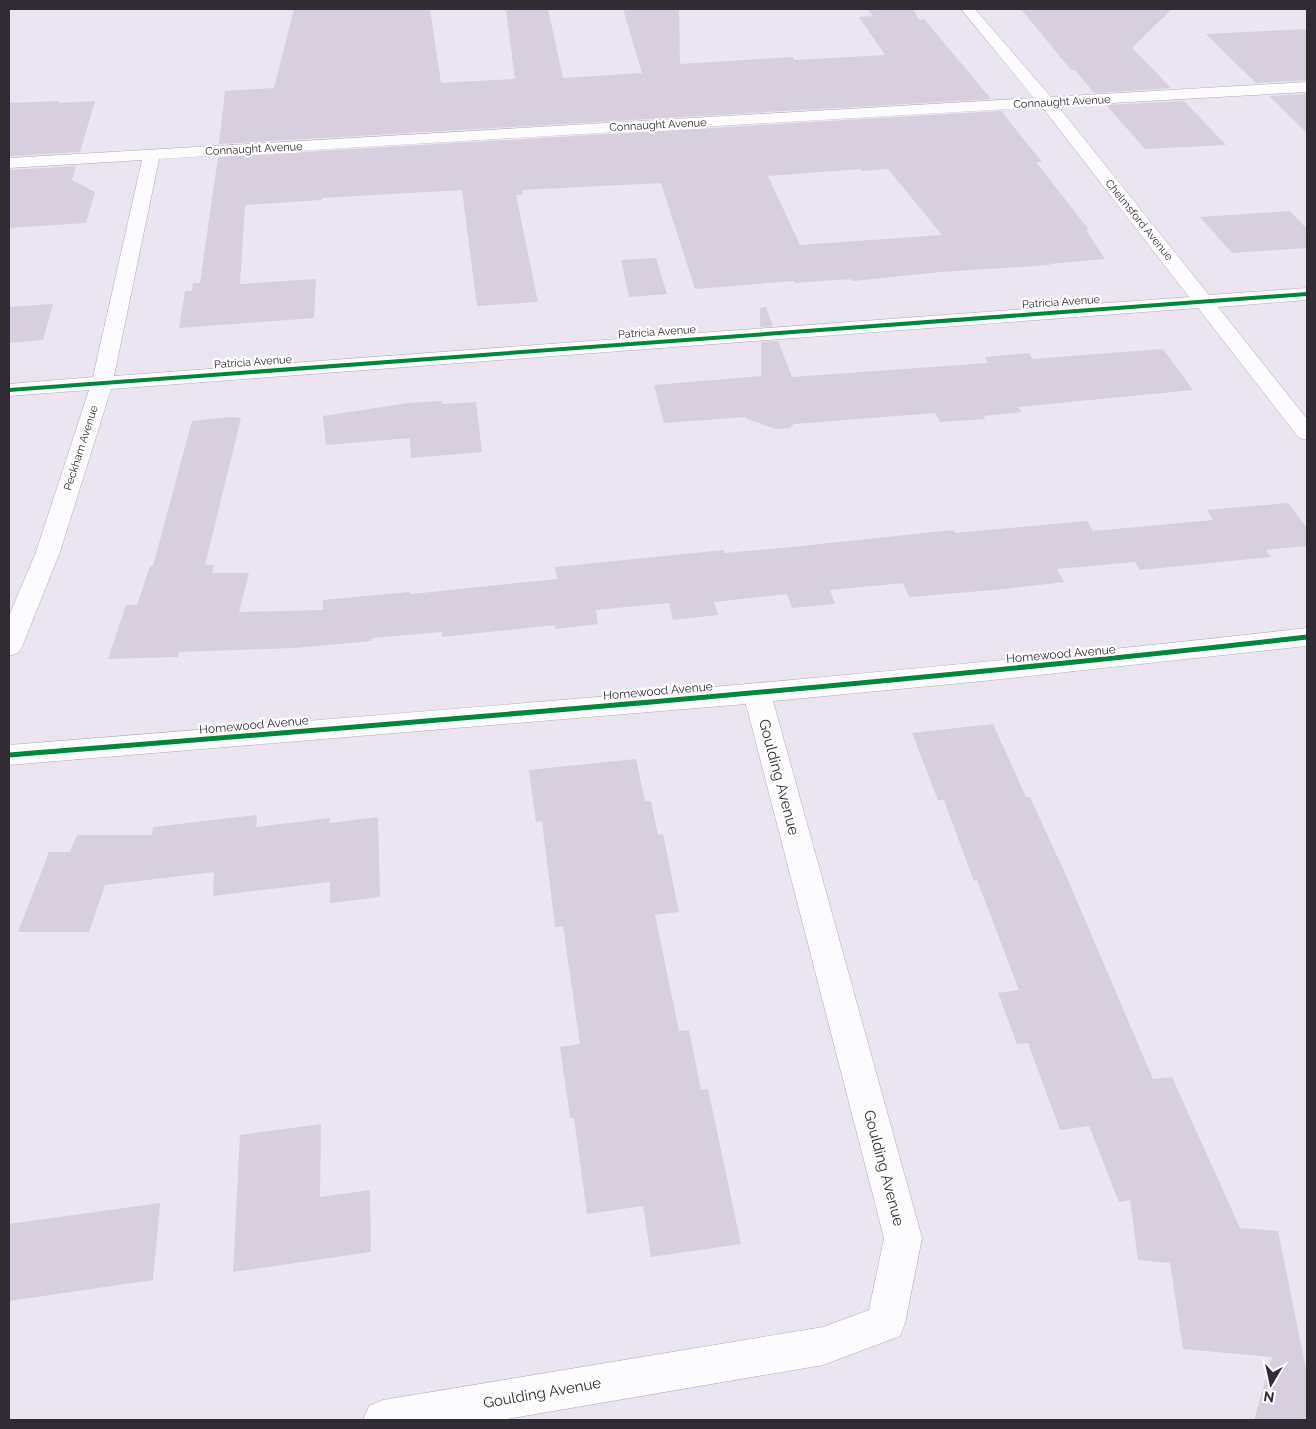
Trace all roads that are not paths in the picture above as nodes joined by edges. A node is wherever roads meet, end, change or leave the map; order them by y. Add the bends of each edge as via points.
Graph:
1 (968, 9) edge
2 (1307, 87) edge
3 (1047, 103) junction
4 (152, 154) junction
5 (9, 163) edge
6 (1307, 294) edge
7 (1204, 302) junction
8 (102, 383) junction
9 (9, 390) edge
10 (1307, 433) edge
11 (1307, 637) edge
12 (9, 647) edge
13 (757, 693) junction
14 (9, 755) edge
15 (382, 1420) edge

1 - 3 street, Chelmsford Avenue
2 - 3 street, Connaught Avenue
3 - 4 street, Connaught Avenue
3 - 7 street, Chelmsford Avenue
4 - 5 street, Connaught Avenue
4 - 8 street, Peckham Avenue
6 - 7 street, Patricia Avenue
7 - 8 street, Patricia Avenue
7 - 10 street, Chelmsford Avenue
8 - 9 street, Patricia Avenue
8 - 12 street, Peckham Avenue via 48,552
11 - 13 street, Homewood Avenue via 1178,653
13 - 14 street, Homewood Avenue
13 - 15 street, Goulding Avenue via 903,1238 886,1323 823,1346

